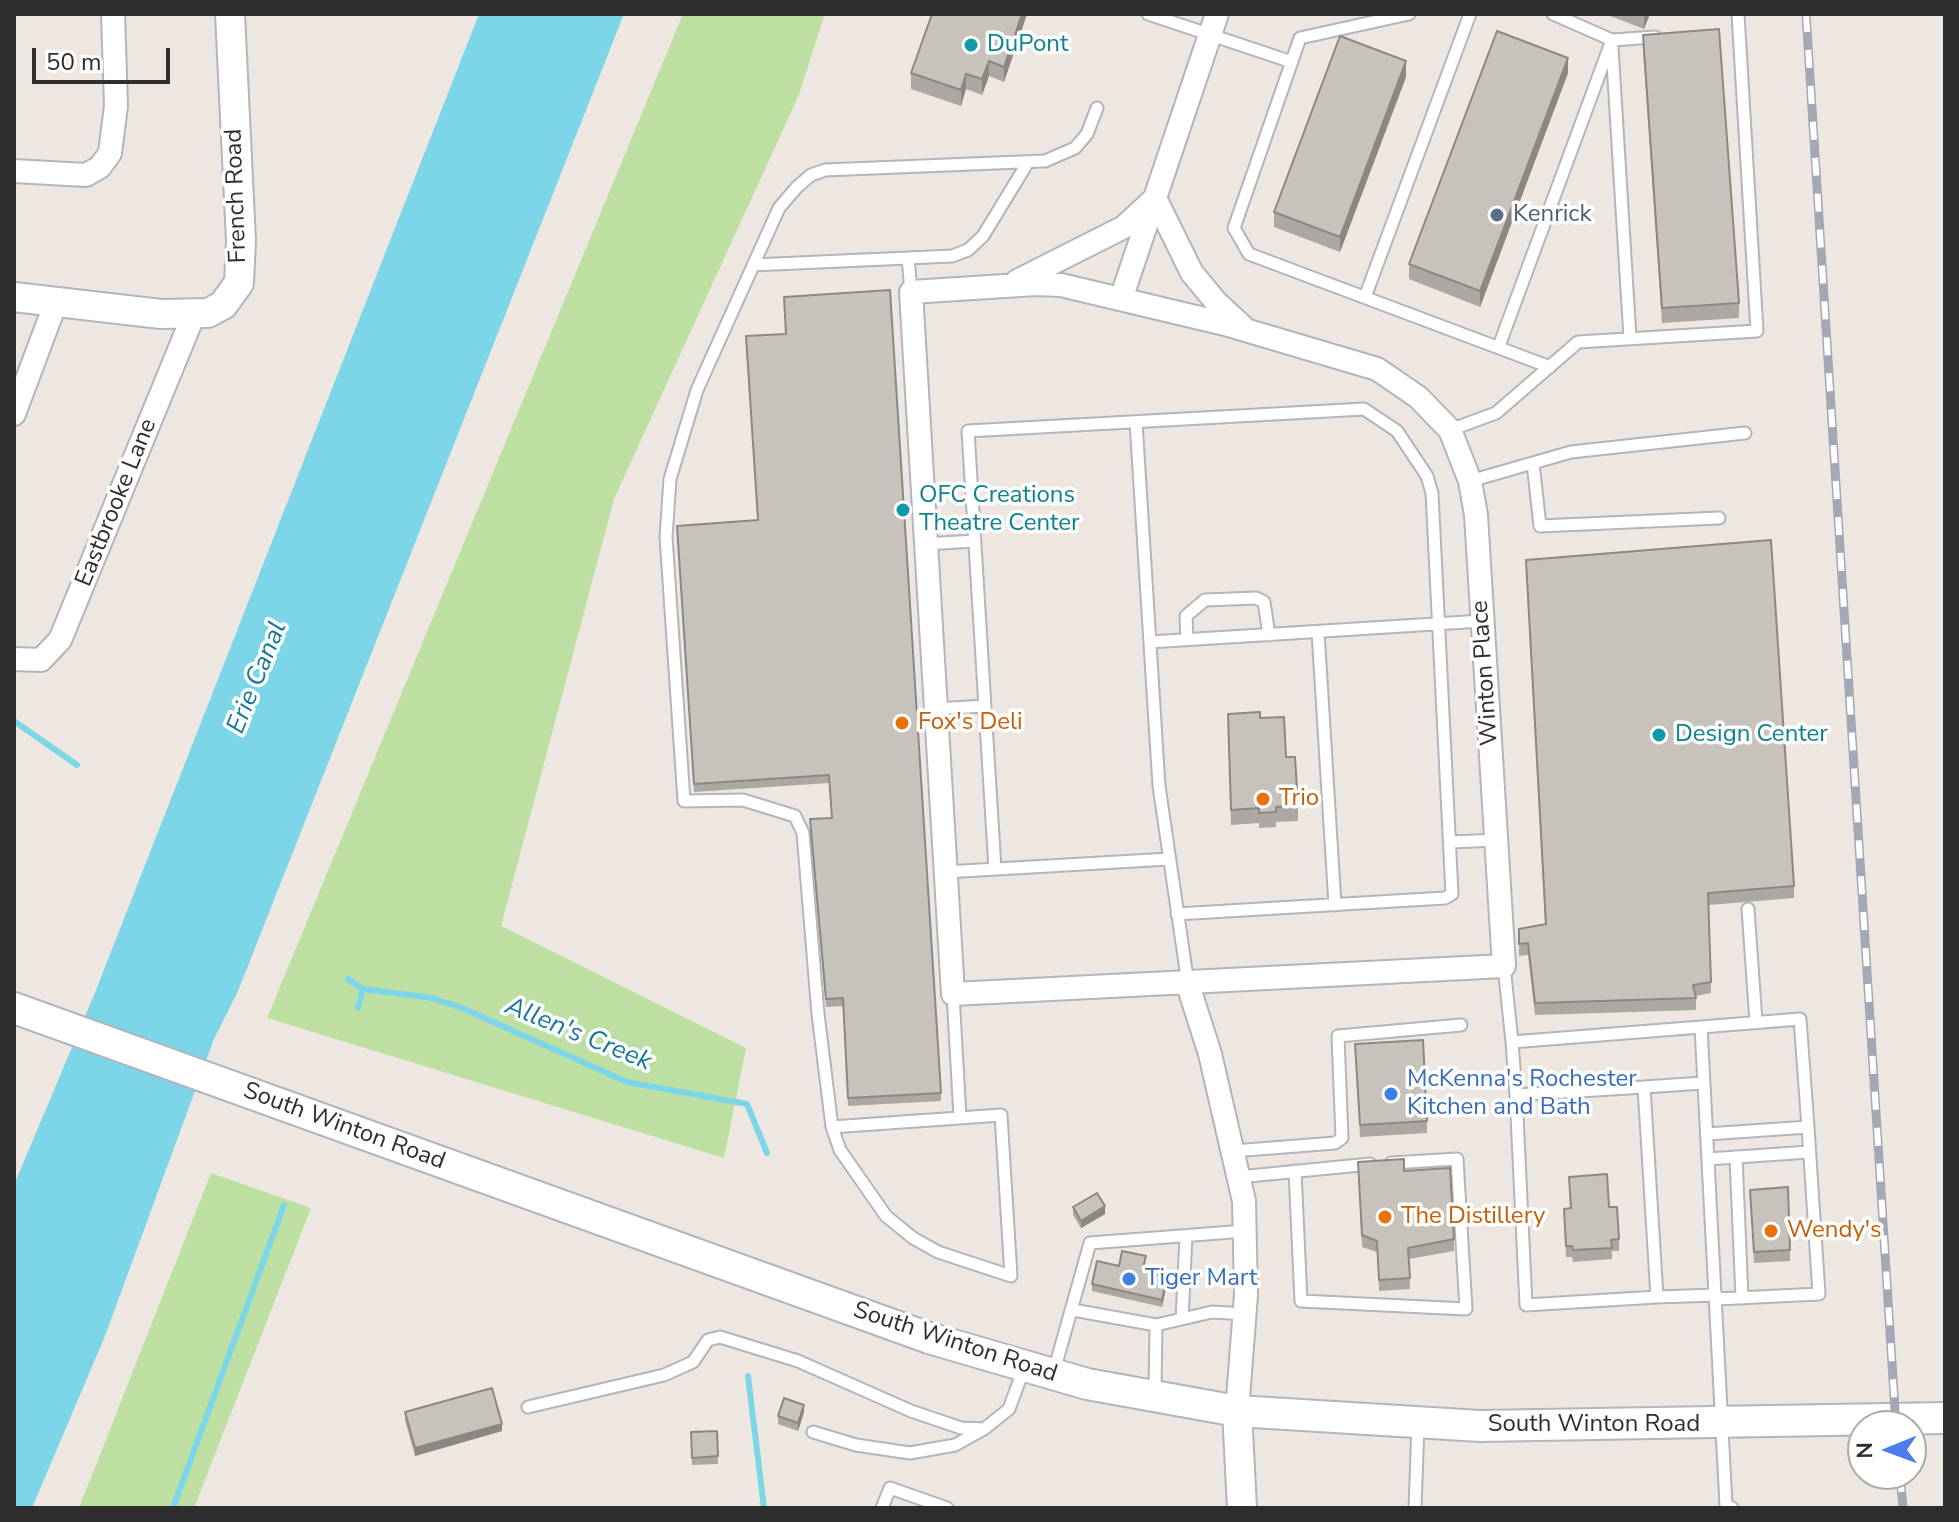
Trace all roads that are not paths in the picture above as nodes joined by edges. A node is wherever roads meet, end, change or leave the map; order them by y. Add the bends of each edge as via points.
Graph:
1 (113, 14) edge
2 (230, 14) edge
3 (1148, 14) edge
4 (1217, 14) edge
5 (1409, 14) edge
6 (1470, 14) edge
7 (1553, 14) edge
8 (1738, 14) edge
9 (1739, 32) junction
10 (1723, 33) edge
11 (1209, 36) junction
12 (1675, 36) edge
13 (1612, 40) junction
14 (1292, 62) junction
15 (1097, 108) dead end
16 (1028, 162) junction
17 (14, 171) edge
18 (1155, 198) junction
19 (908, 258) junction
20 (753, 265) junction
21 (1005, 287) junction
22 (911, 292) junction
23 (14, 297) edge
24 (1365, 297) junction
25 (1121, 299) junction
26 (56, 302) junction
27 (194, 314) junction
28 (1246, 330) junction
29 (1630, 338) junction
30 (1499, 346) junction
31 (1550, 367) junction
32 (14, 414) edge
33 (1136, 422) junction
34 (1450, 430) junction
35 (1745, 433) dead end
36 (1533, 463) junction
37 (1470, 481) junction
38 (1719, 518) dead end
39 (975, 541) junction
40 (925, 544) junction
41 (1482, 621) junction
42 (1441, 624) junction
43 (1318, 632) junction
44 (1269, 635) junction
45 (1187, 640) junction
46 (1150, 642) junction
47 (14, 659) edge
48 (985, 706) junction
49 (935, 709) junction
50 (1496, 840) junction
51 (1452, 842) junction
52 (1169, 859) junction
53 (995, 869) junction
54 (945, 872) junction
55 (1335, 905) junction
56 (1748, 909) dead end
57 (1177, 914) junction
58 (1504, 966) junction
59 (1188, 985) junction
60 (953, 994) junction
61 (23, 1011) edge
62 (1756, 1022) junction
63 (1461, 1025) dead end
64 (1701, 1027) junction
65 (1512, 1042) junction
66 (1703, 1083) junction
67 (1644, 1087) junction
68 (1516, 1095) junction
69 (960, 1117) junction
70 (832, 1127) junction
71 (1808, 1127) junction
72 (1707, 1134) junction
73 (1233, 1151) junction
74 (1809, 1152) junction
75 (1736, 1157) junction
76 (1708, 1159) junction
77 (1295, 1171) junction
78 (1239, 1177) junction
79 (1245, 1231) junction
80 (1186, 1236) junction
81 (1657, 1297) junction
82 (1717, 1297) junction
83 (1742, 1298) junction
84 (1073, 1310) junction
85 (1245, 1314) junction
86 (1182, 1319) junction
87 (1156, 1325) junction
88 (1039, 1371) junction
89 (1155, 1396) junction
90 (528, 1407) dead end
91 (1237, 1411) junction
92 (1945, 1418) edge
93 (1418, 1422) junction
94 (1724, 1425) junction
95 (984, 1429) junction
96 (813, 1432) dead end
97 (1725, 1507) edge
98 (882, 1508) edge
99 (947, 1508) edge
100 (1242, 1508) edge
101 (1415, 1508) edge

1 - 17 street via 116,106 110,153 86,175
2 - 27 street, French Road via 239,283 223,305
3 - 11 lane
4 - 11 street
5 - 14 lane via 1300,38
6 - 24 lane
7 - 13 lane
8 - 9 lane
9 - 10 lane
9 - 29 lane via 1757,331
11 - 14 lane
11 - 18 street
12 - 13 lane
13 - 29 lane
13 - 30 lane
14 - 24 lane via 1234,228 1249,254
15 - 16 lane via 1075,148
16 - 19 lane via 983,236 968,250
16 - 20 lane via 825,170 811,175 779,208
18 - 21 street via 1124,227
18 - 25 street
18 - 28 street via 1192,273
19 - 20 lane
19 - 22 lane
20 - 70 lane via 697,390 670,479 666,537 684,801 743,800 795,816 803,833
21 - 22 street, Winton Place
21 - 25 street, Winton Place via 1061,285
22 - 40 street
23 - 26 street
24 - 30 lane
25 - 28 street, Winton Place
26 - 27 street
26 - 32 street
27 - 47 street, Eastbrooke Lane via 60,640 41,660
28 - 34 street, Winton Place via 1377,369 1418,397
29 - 31 lane via 1578,342
30 - 31 lane
31 - 34 lane via 1496,413
33 - 39 lane via 968,431
33 - 42 lane via 1364,409 1380,416 1397,431 1427,476 1432,493
33 - 46 lane
34 - 37 street, Winton Place
35 - 36 lane via 1571,452
36 - 37 lane
36 - 38 lane via 1540,526
37 - 41 street, Winton Place
39 - 40 lane
39 - 48 lane
40 - 49 street
41 - 42 lane
41 - 50 street, Winton Place
42 - 43 lane
42 - 51 lane
43 - 44 lane
43 - 55 lane
44 - 45 lane
44 - 45 lane via 1264,602 1205,600 1186,616
45 - 46 lane
46 - 52 lane
48 - 49 lane
48 - 53 lane
49 - 54 street
50 - 51 lane
50 - 58 street, Winton Place
51 - 55 lane via 1454,885 1445,898
52 - 53 lane
52 - 57 lane
53 - 54 lane
54 - 60 street
55 - 57 lane
56 - 62 lane
57 - 59 lane
58 - 59 street
58 - 65 lane
59 - 60 street
59 - 73 street
60 - 69 lane
61 - 88 main road, South Winton Road via 929,1338
62 - 64 lane
62 - 71 lane via 1800,1019
63 - 73 lane via 1338,1036 1342,1138 1335,1143
64 - 65 lane
64 - 66 lane
65 - 68 lane
66 - 67 lane
66 - 72 lane
67 - 68 lane
67 - 81 lane
68 - 81 lane via 1526,1305
69 - 70 lane
69 - 70 lane via 1001,1115 1011,1276 938,1252 886,1216 840,1150
71 - 72 lane
71 - 74 lane
72 - 76 lane
73 - 78 street
74 - 75 lane
74 - 83 lane via 1819,1294
75 - 76 lane
75 - 83 lane
76 - 82 lane
77 - 77 lane via 1457,1159 1466,1309 1301,1301
77 - 78 lane
78 - 79 street
79 - 80 lane
79 - 85 street
80 - 84 lane via 1090,1243
80 - 86 lane
81 - 82 lane
82 - 83 lane
82 - 94 lane
84 - 87 lane
84 - 88 lane
85 - 86 lane via 1212,1312
85 - 91 street
86 - 87 lane
87 - 89 lane
88 - 89 main road, South Winton Road
88 - 95 lane via 1009,1409
89 - 91 main road, South Winton Road
90 - 95 lane via 664,1375 693,1362 708,1340 720,1337 798,1361 961,1428
91 - 93 main road, South Winton Road
91 - 100 street
92 - 94 main road, South Winton Road
93 - 94 main road, South Winton Road
93 - 101 lane
94 - 97 lane
95 - 96 lane via 955,1445 910,1453
98 - 99 lane via 890,1488

